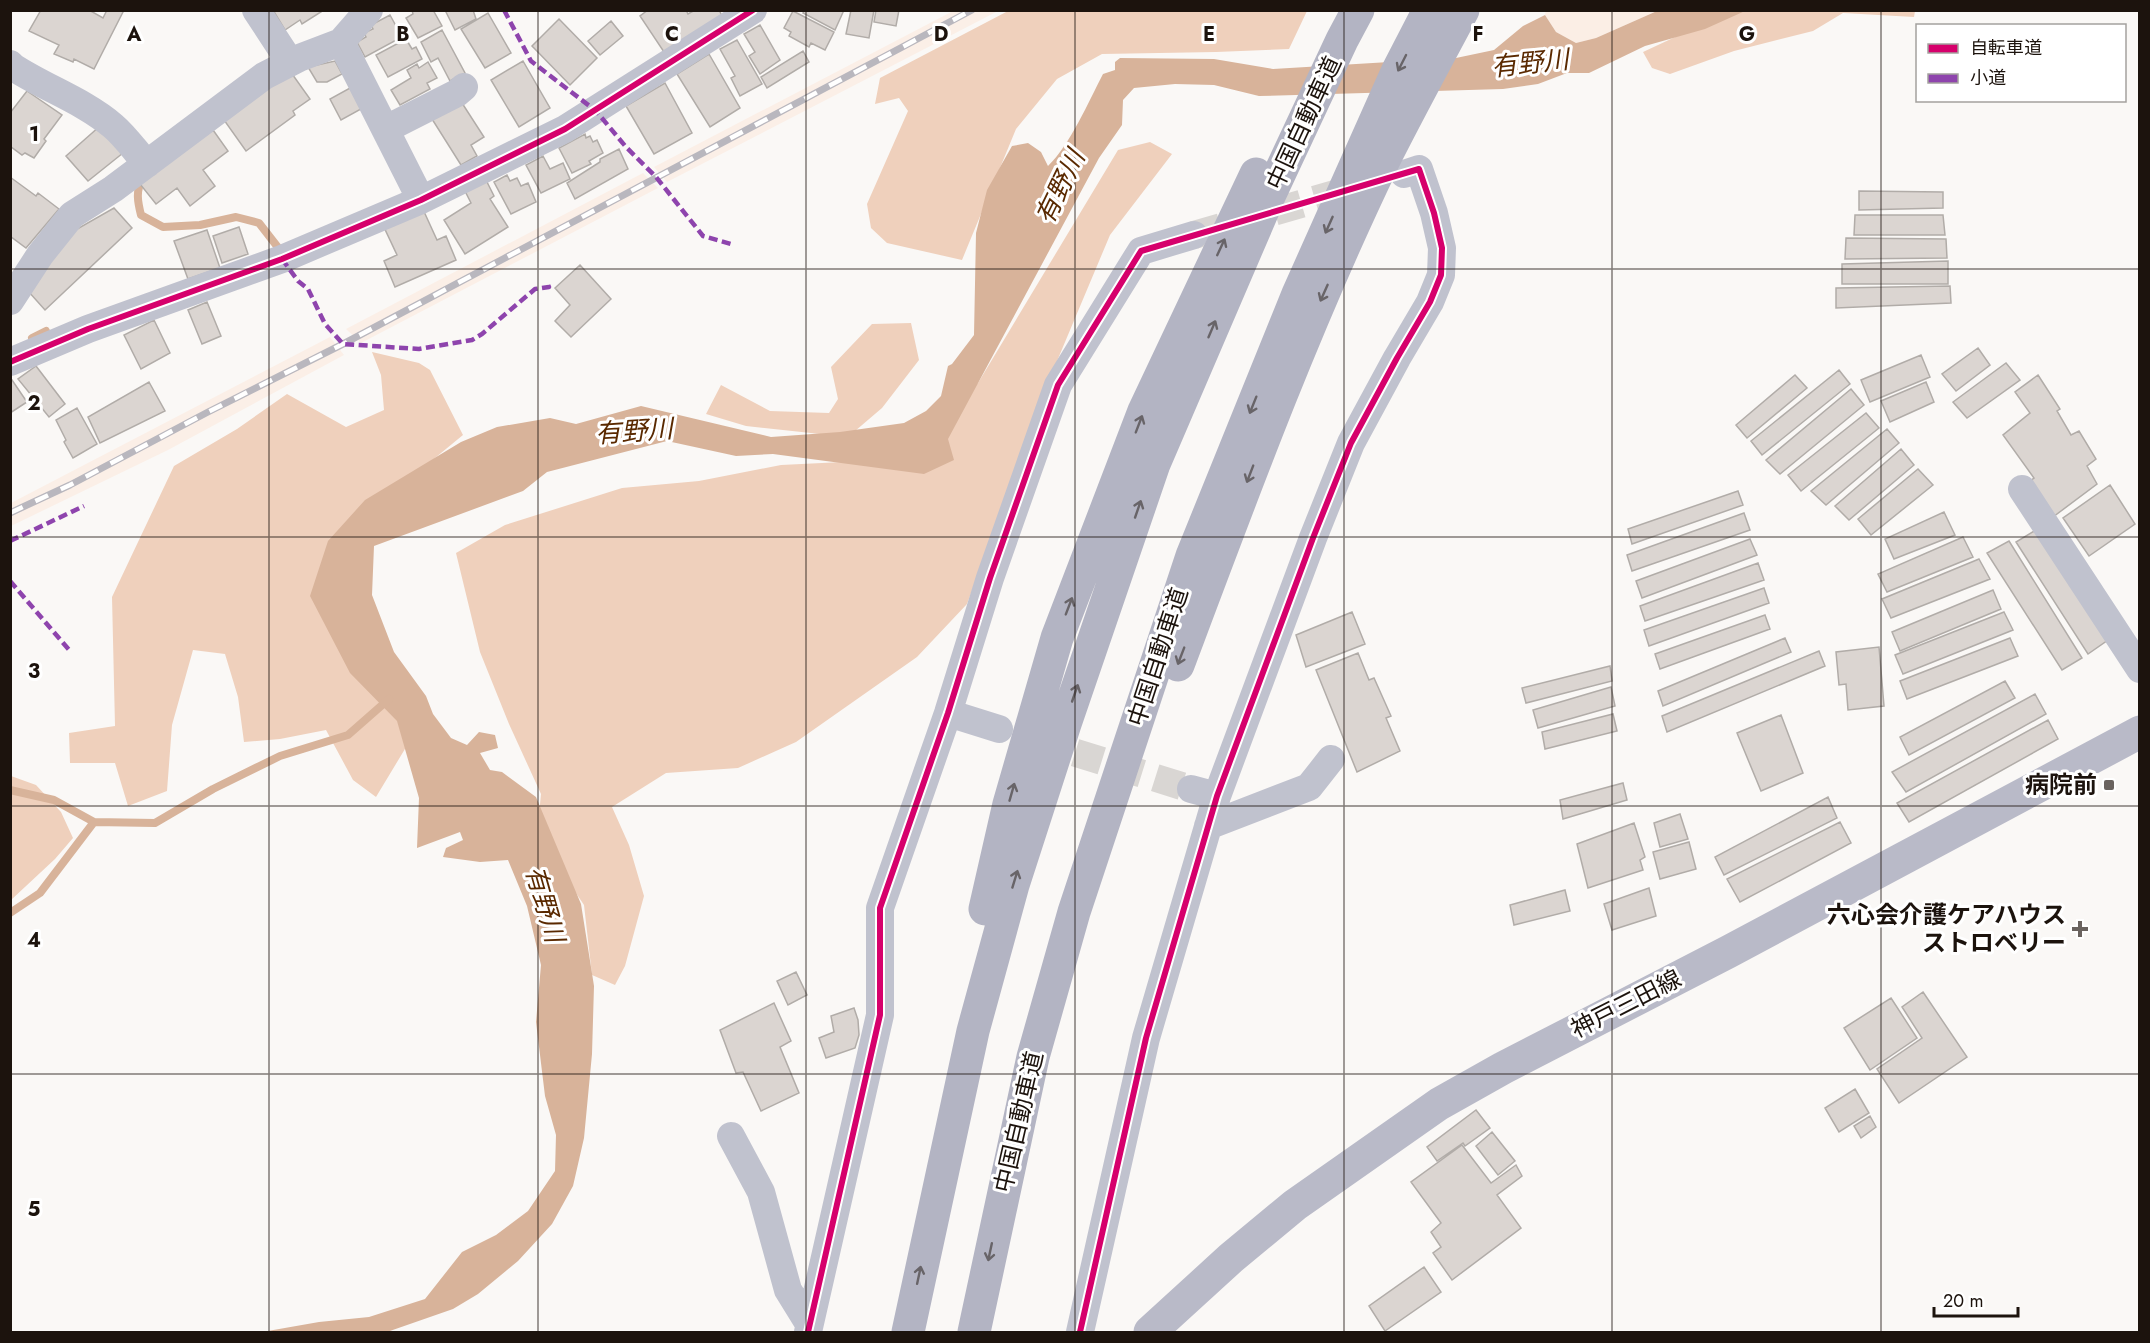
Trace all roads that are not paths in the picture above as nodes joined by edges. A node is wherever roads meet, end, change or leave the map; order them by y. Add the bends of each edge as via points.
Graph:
1 (256, 10) edge
2 (369, 10) edge
3 (753, 10) edge
4 (1337, 10) edge
5 (1358, 10) edge
6 (1429, 10) edge
7 (1463, 10) edge
8 (341, 42) junction
9 (290, 63) junction
10 (10, 64) edge
11 (464, 87) dead end
12 (386, 129) junction
13 (147, 164) junction
14 (1380, 170) junction
15 (1257, 198) junction
16 (421, 200) junction
17 (1194, 235) tunnel mouth
18 (10, 301) edge
19 (10, 362) edge
20 (2022, 489) dead end
21 (2139, 669) edge
22 (948, 713) junction
23 (999, 729) dead end
24 (2139, 732) edge
25 (1331, 759) dead end
26 (1208, 826) junction
27 (731, 1136) dead end
28 (808, 1328) edge
29 (908, 1332) edge
30 (974, 1332) edge
31 (1080, 1332) edge
32 (1150, 1332) edge

1 - 9 street
2 - 8 street
3 - 16 street via 565,129
4 - 15 highway
5 - 15 highway, 中国自動車道
6 -> 14 highway, 中国自動車道 via 1398,70
7 - 14 highway
8 - 9 street
8 - 12 street
9 - 13 street via 264,76
10 - 13 street via 100,116 115,127
11 - 12 street
12 - 16 street
13 - 18 street via 72,215
14 - 26 street via 1419,169 1442,248 1441,275 1352,442 1204,793
14 -> 30 highway, 中国自動車道 via 1298,294 1192,556 1074,912 1033,1057
29 -> 15 highway, 中国自動車道 via 976,1019 1013,885 1154,464
16 - 19 street via 282,260 88,329
17 - 22 street via 1141,251 1058,385 990,578
20 - 21 street
22 - 23 street
22 - 28 street via 880,908 880,1016
24 - 32 main road, 神戸三田線 via 1439,1104 1295,1205
25 - 26 street via 1310,787
26 - 31 street via 1146,1038
27 - 28 street via 761,1192 788,1290

